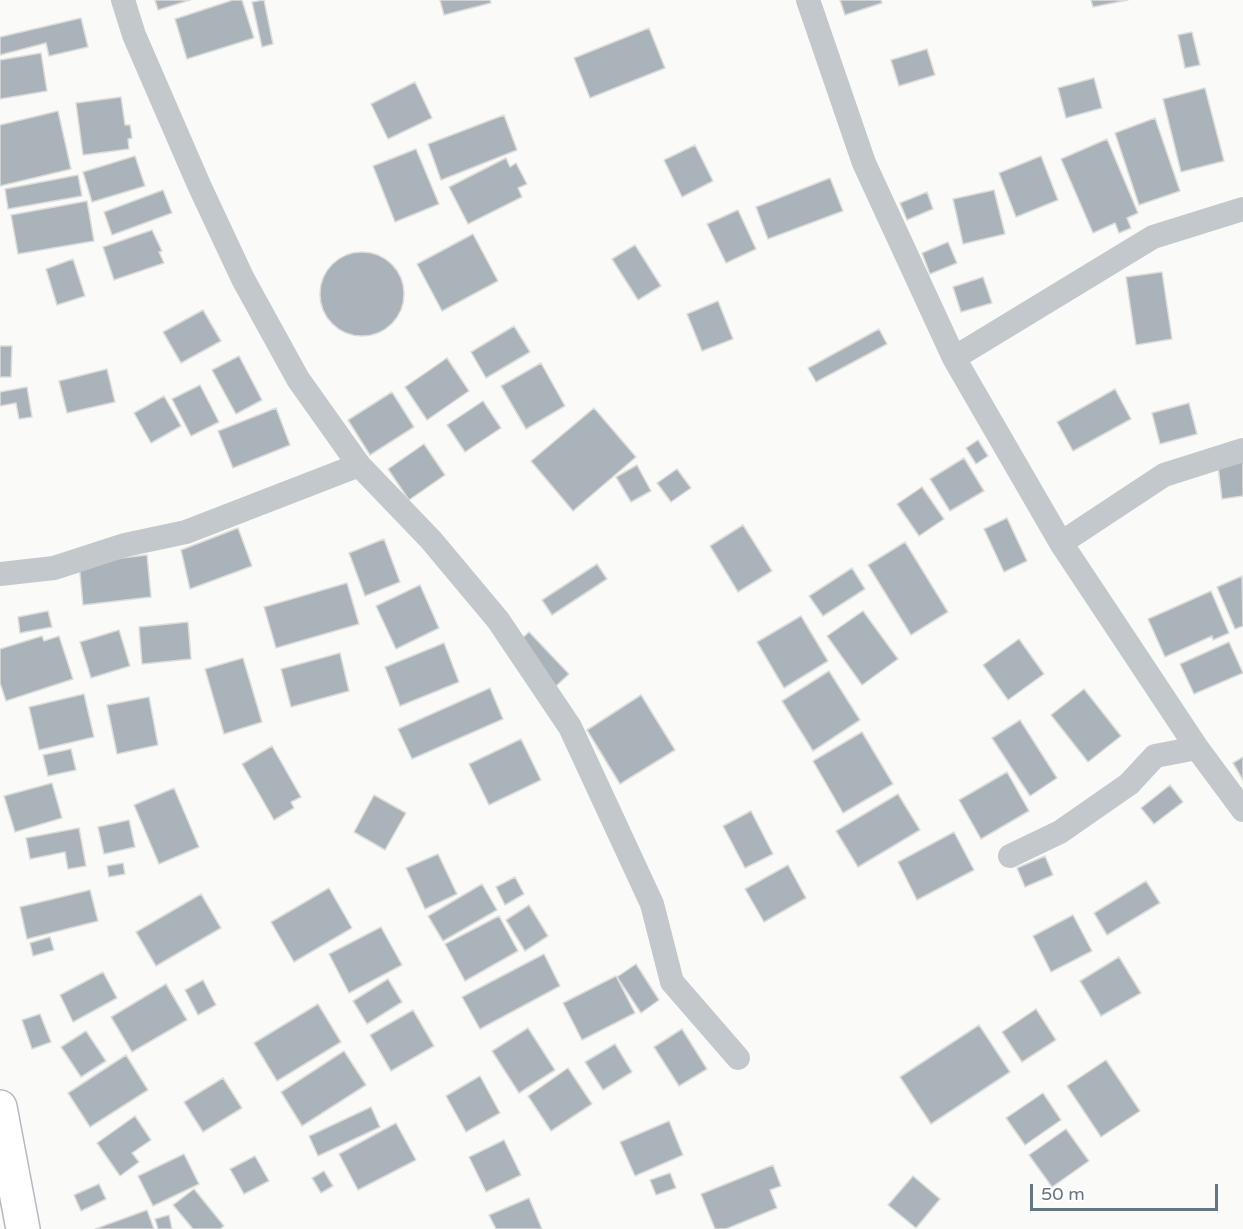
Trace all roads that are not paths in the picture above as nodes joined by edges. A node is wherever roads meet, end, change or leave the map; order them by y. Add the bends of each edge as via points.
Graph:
1 (123, 0) edge
2 (808, 0) edge
3 (1243, 209) edge
4 (954, 358) junction
5 (1243, 450) edge
6 (359, 465) junction
7 (1061, 543) junction
8 (0, 574) edge
9 (1197, 748) junction
10 (1243, 810) edge
11 (1010, 856) dead end
12 (738, 1058) dead end
13 (0, 1107) edge
14 (23, 1229) edge

1 - 6 street via 134,35 243,279 298,379
2 - 4 street via 864,163
3 - 4 street via 1153,237
4 - 7 street
5 - 7 street via 1164,475
6 - 8 street via 186,532 125,545 54,568
6 - 12 street via 431,540 498,620 570,727 652,904 672,982
7 - 9 street
9 - 10 street
9 - 11 street via 1155,756 1129,784 1060,832
13 - 14 street

